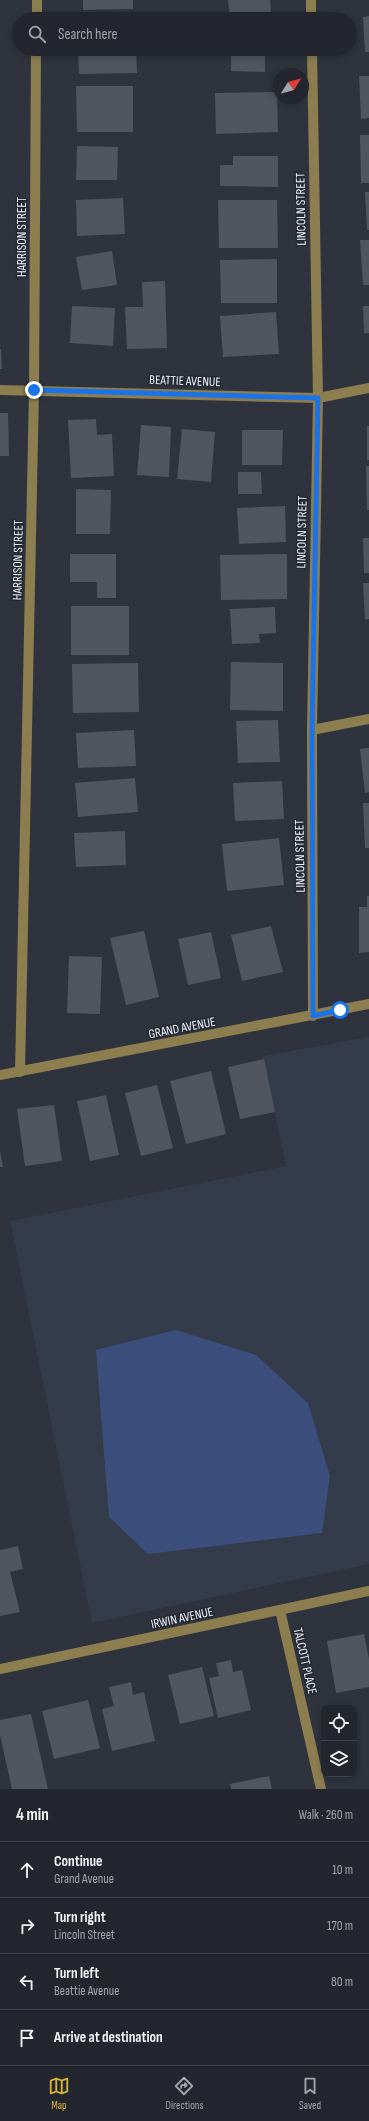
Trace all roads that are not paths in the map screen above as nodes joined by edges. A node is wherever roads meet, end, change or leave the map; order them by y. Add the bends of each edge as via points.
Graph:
1 (37, 0) edge
2 (311, 0) edge
3 (37, 12) edge
4 (311, 12) edge
5 (36, 56) edge
6 (312, 56) edge
7 (369, 388) edge
8 (0, 390) edge
9 (34, 390) junction
10 (318, 398) junction
11 (369, 719) edge
12 (312, 730) junction
13 (369, 1004) edge
14 (313, 1016) junction
15 (20, 1072) junction
16 (0, 1075) edge
17 (369, 1591) edge
18 (280, 1610) junction
19 (0, 1670) edge
20 (321, 1789) edge

1 - 3 street
2 - 4 street
5 - 9 street, HARRISON STREET
6 - 10 street, LINCOLN STREET
7 - 10 street, BEATTIE AVENUE
8 - 9 street, BEATTIE AVENUE
9 - 10 street, BEATTIE AVENUE
9 - 15 street, HARRISON STREET
10 - 12 street, LINCOLN STREET
11 - 12 street
12 - 14 street, LINCOLN STREET
13 - 14 street, GRAND AVENUE
14 - 15 street, GRAND AVENUE
15 - 16 street, GRAND AVENUE
17 - 18 street, IRWIN AVENUE
18 - 19 street, IRWIN AVENUE
18 - 20 street, TALCOTT PLACE

